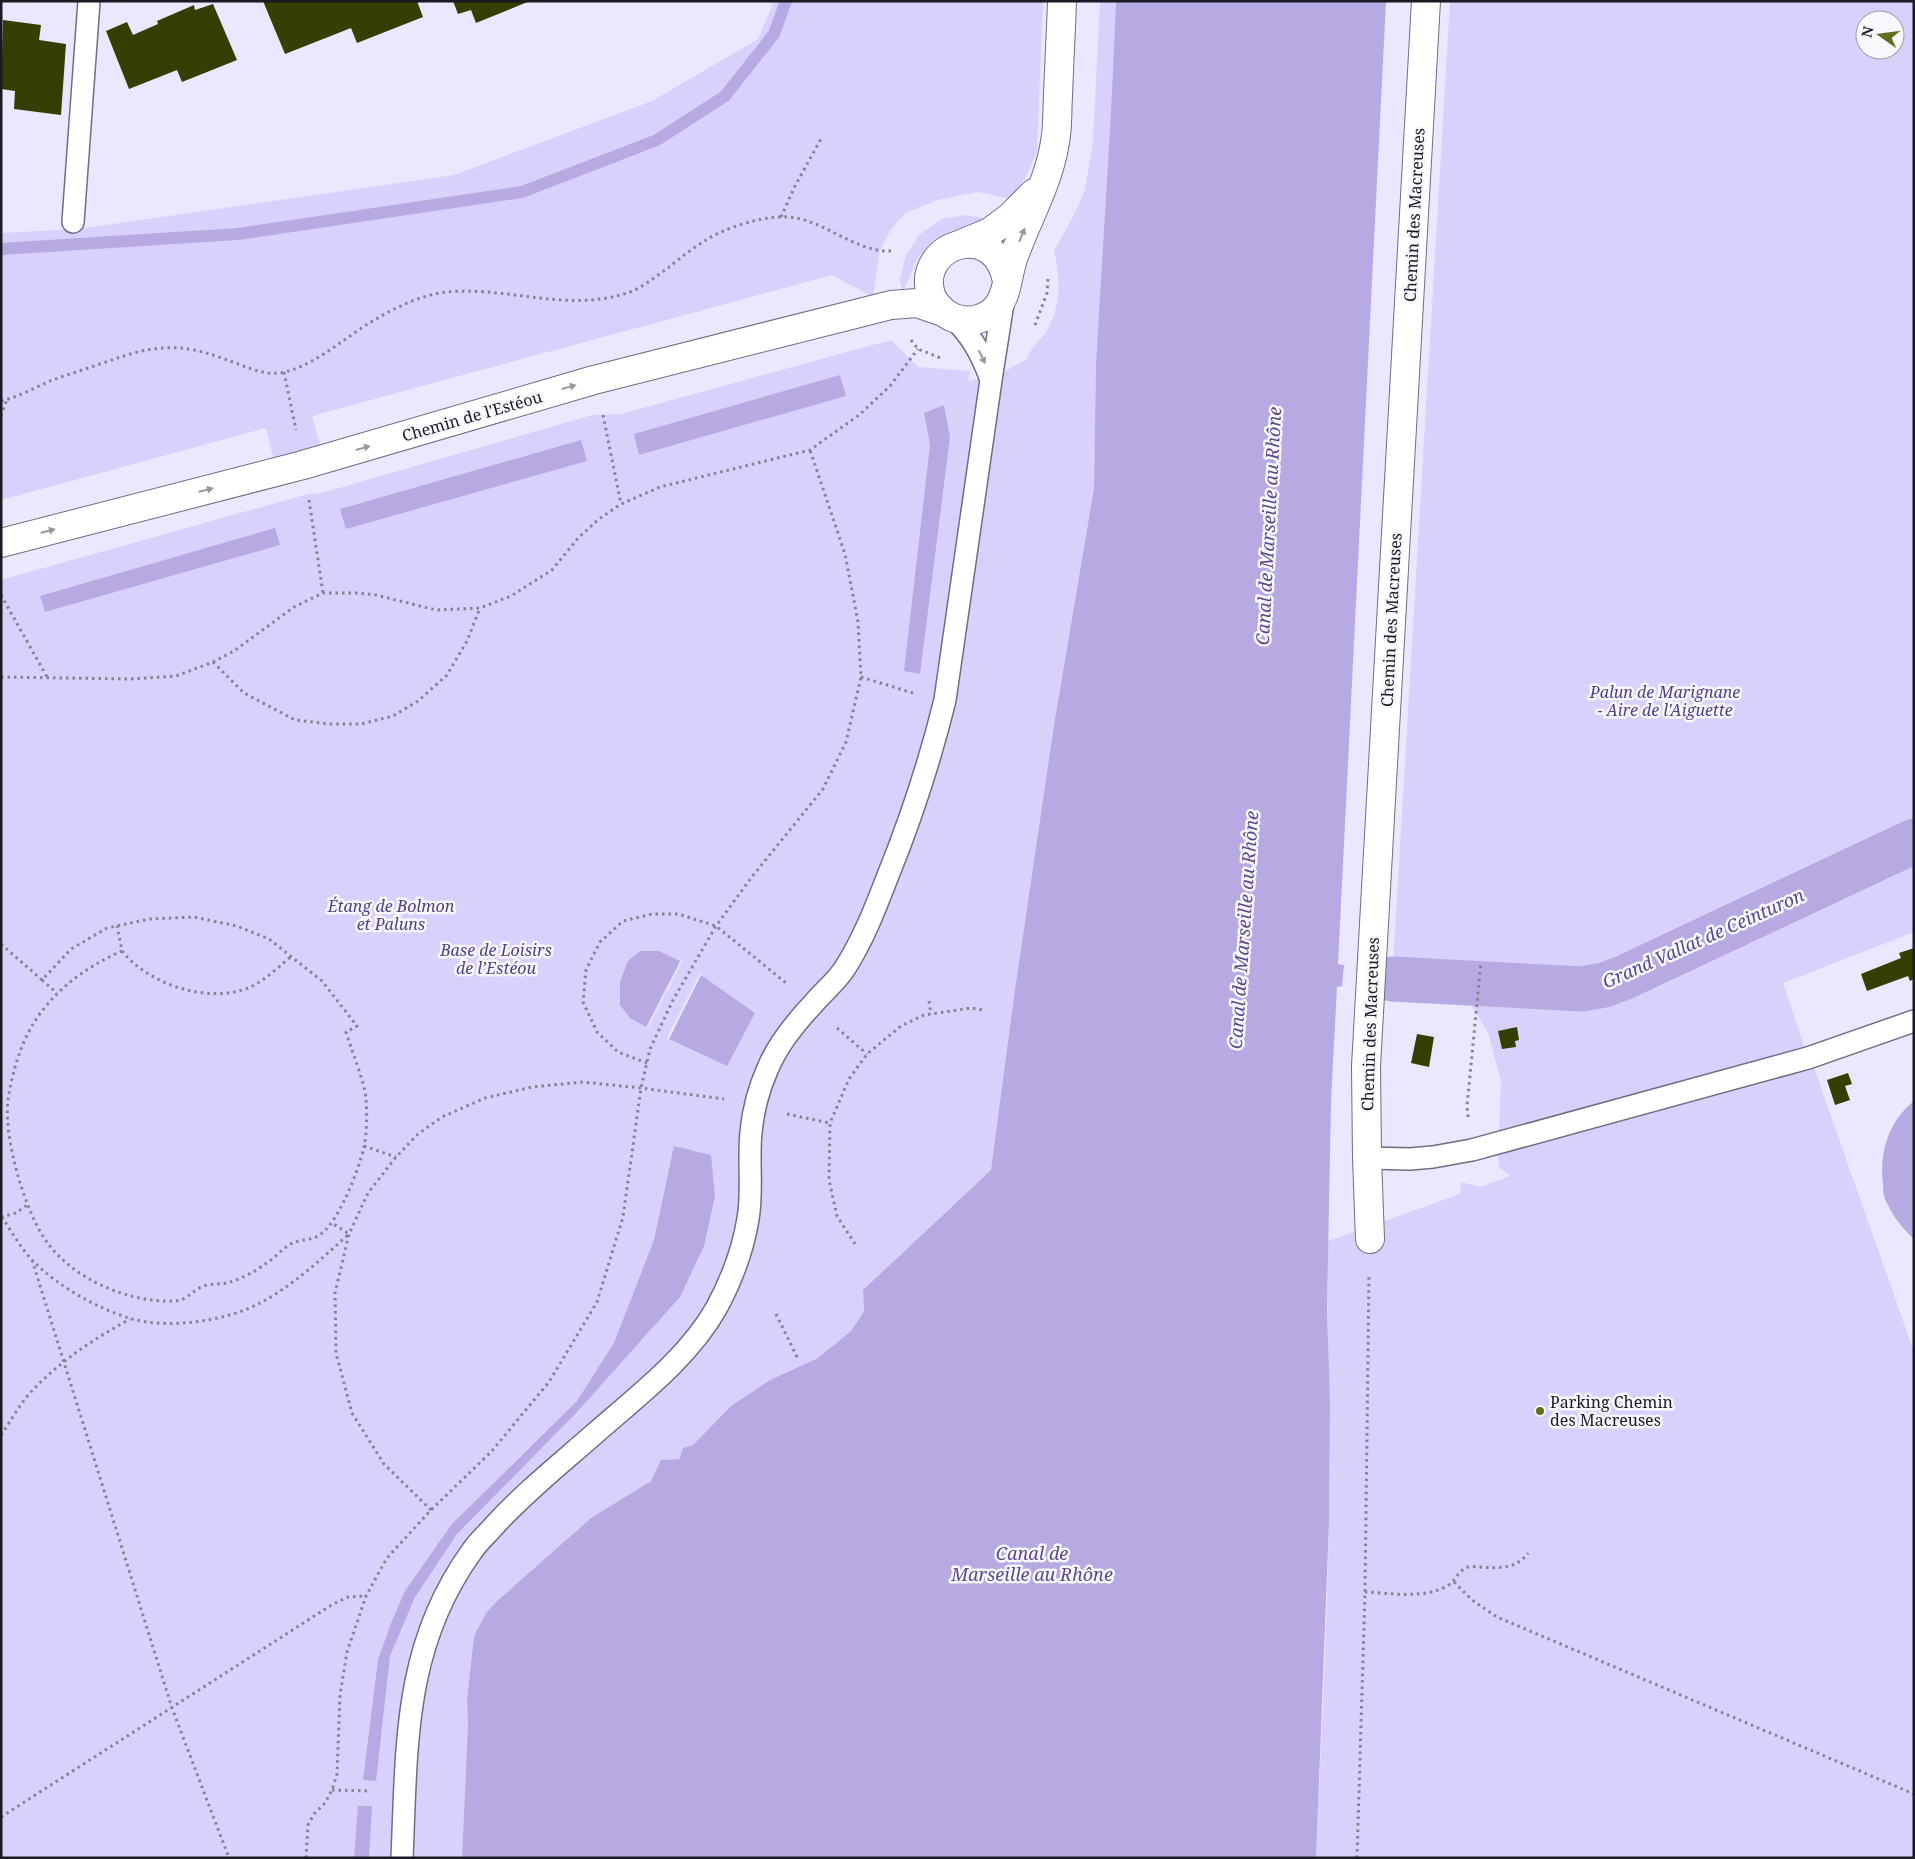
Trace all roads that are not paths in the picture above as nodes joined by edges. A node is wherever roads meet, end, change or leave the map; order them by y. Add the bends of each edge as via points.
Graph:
1 (89, 1) edge
2 (1062, 1) edge
3 (1426, 1) edge
4 (1046, 181) junction
5 (73, 222) dead end
6 (960, 244) junction
7 (1006, 288) junction
8 (948, 315) junction
9 (991, 380) junction
10 (1, 543) edge
11 (1914, 1021) edge
12 (1366, 1158) junction
13 (1370, 1238) road end
14 (402, 1858) edge

1 - 5 lane
2 - 4 street via 1056,140
3 - 12 street, Chemin des Macreuses via 1366,1066
4 - 6 street via 990,232
7 -> 4 street via 1013,257
6 - 7 street via 986,248 997,257 1004,268
6 - 8 street via 938,257 929,279 935,302
7 - 8 street via 998,306 988,316 965,321
7 - 9 lane
8 -> 9 lane via 975,343
10 -> 8 street, Chemin de l'Estéou via 302,466 594,380 891,305 916,303
9 - 14 lane via 944,700 934,746 864,937 842,972 787,1035 768,1067 750,1133 749,1217 738,1263 716,1309 689,1347 513,1505 473,1548 453,1580 433,1621 409,1714
11 - 12 lane via 1808,1058 1472,1150 1410,1159
12 - 13 street, Chemin des Macreuses

